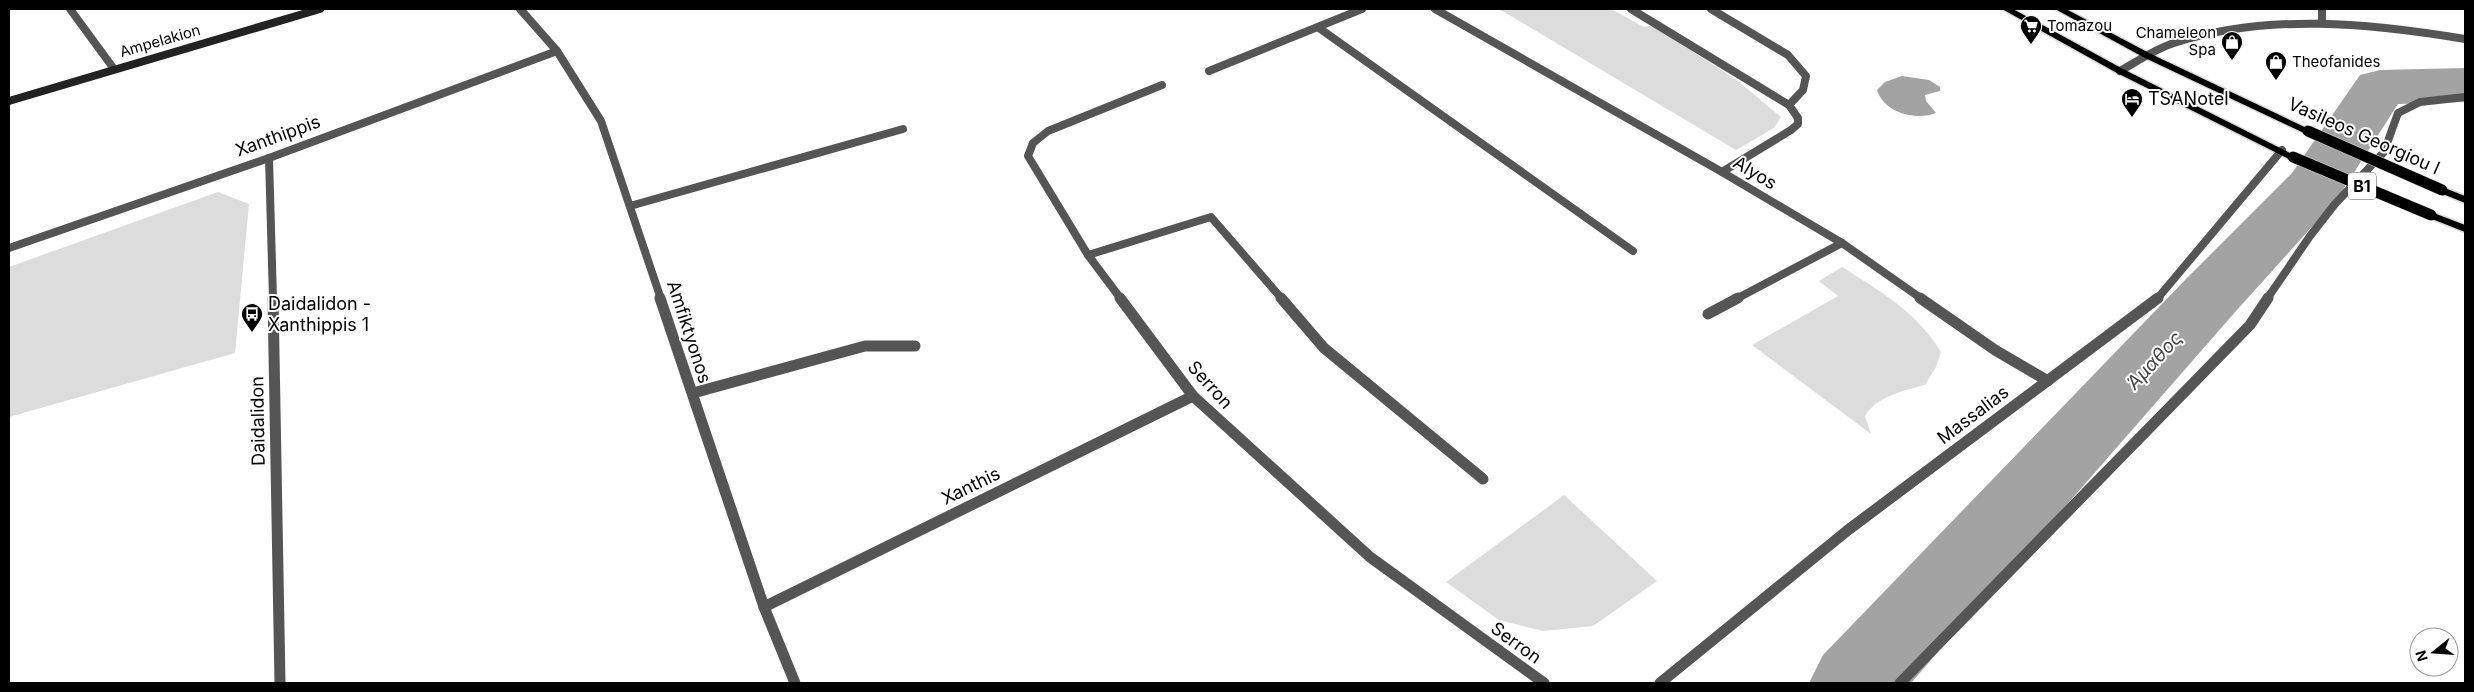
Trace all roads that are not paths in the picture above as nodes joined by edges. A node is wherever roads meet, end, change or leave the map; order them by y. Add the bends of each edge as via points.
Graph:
1 (70, 9) edge
2 (320, 9) edge
3 (520, 9) edge
4 (1362, 9) edge
5 (1435, 9) edge
6 (1631, 9) edge
7 (1711, 9) edge
8 (2007, 9) edge
9 (2060, 9) edge
10 (2322, 9) edge
11 (2322, 23) junction
12 (1319, 28) junction
13 (2465, 39) edge
14 (557, 51) junction
15 (2148, 56) junction
16 (114, 69) junction
17 (1209, 71) dead end
18 (2120, 71) junction
19 (1162, 85) dead end
20 (2465, 97) edge
21 (9, 101) edge
22 (1789, 104) junction
23 (903, 129) dead end
24 (2282, 150) junction
25 (269, 158) junction
26 (1722, 172) junction
27 (2465, 200) edge
28 (630, 206) junction
29 (2465, 229) edge
30 (1842, 243) junction
31 (9, 248) edge
32 (1633, 252) dead end
33 (1088, 255) junction
34 (1708, 314) dead end
35 (915, 346) dead end
36 (2048, 381) junction
37 (692, 393) junction
38 (1194, 396) junction
39 (1483, 479) dead end
40 (764, 607) junction
41 (280, 683) edge
42 (795, 683) edge
43 (1544, 683) edge
44 (1660, 683) edge
45 (1900, 683) edge

1 - 16 street
2 - 16 street, Ampelakion
3 - 14 street, Amfiktyonos
4 - 12 street
5 - 26 street, Alyos
6 - 22 street
7 - 22 street via 1788,55 1806,76 1803,90
8 - 18 main road, B1
9 - 15 main road, Vasileos Georgiou I / B1
10 - 11 street
11 - 13 street
11 - 15 street via 2230,29 2172,44
12 - 17 street
12 - 32 street
14 - 25 street, Xanthippis
14 - 28 street, Amfiktyonos via 600,121
15 - 18 street
15 - 27 main road, Vasileos Georgiou I / B1, bridge
16 - 21 street, Ampelakion
18 - 24 main road, B1
19 - 33 street, Serron via 1048,131 1033,143 1028,156
20 - 45 street via 2420,102 2398,113 2384,152 2335,204 2250,325
22 - 26 street via 1798,124
23 - 28 street
24 - 29 main road, B1, bridge
24 - 36 street, Massalias via 2155,302
25 - 31 street, Xanthippis
25 - 41 street, Daidalidon
26 - 30 street, Alyos
28 - 37 street, Amfiktyonos
30 - 34 street
30 - 36 street, Alyos via 1995,350
33 - 38 street, Serron
33 - 39 street via 1211,217 1324,348
35 - 37 street via 865,346
36 - 44 street, Massalias via 1848,530
37 - 40 street, Amfiktyonos
38 - 40 street, Xanthis
38 - 43 street, Serron via 1370,557
40 - 42 street, Amfiktyonos

